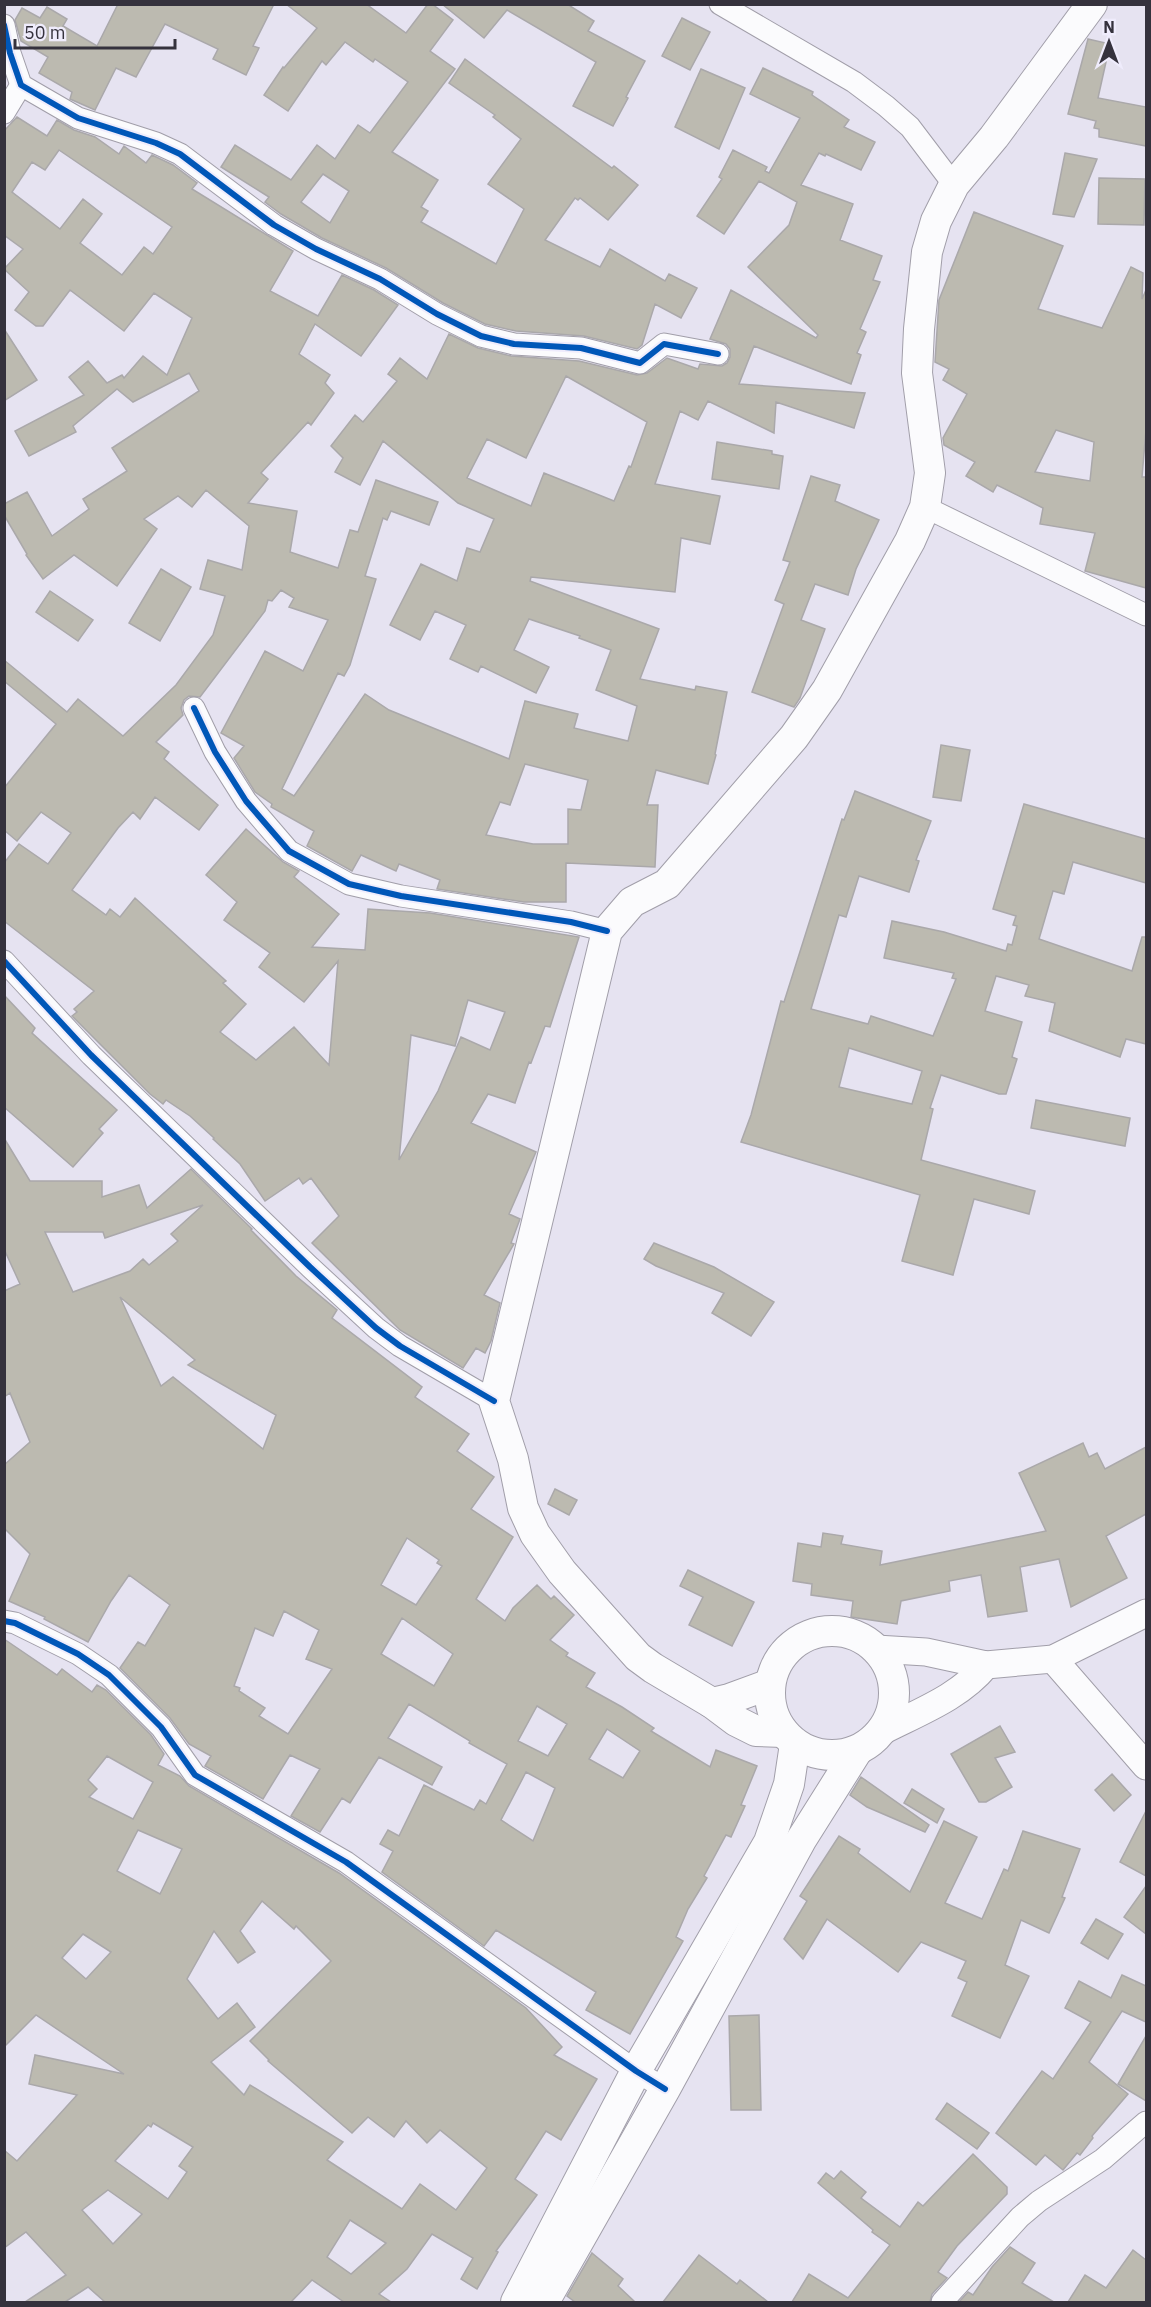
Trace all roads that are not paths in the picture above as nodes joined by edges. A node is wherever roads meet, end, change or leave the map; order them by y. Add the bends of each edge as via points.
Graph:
1 (720, 4) edge
2 (1092, 4) edge
3 (4, 26) edge
4 (21, 85) junction
5 (4, 113) edge
6 (954, 185) junction
7 (718, 354) dead end
8 (925, 507) junction
9 (1146, 615) edge
10 (194, 708) dead end
11 (607, 931) junction
12 (4, 960) edge
13 (494, 1401) junction
14 (1146, 1614) edge
15 (4, 1621) edge
16 (876, 1649) junction
17 (1053, 1659) junction
18 (986, 1665) junction
19 (770, 1684) junction
20 (712, 1703) junction
21 (882, 1731) junction
22 (789, 1738) junction
23 (857, 1751) junction
24 (1146, 1766) edge
25 (636, 2071) junction
26 (665, 2089) junction
27 (1146, 2122) edge
28 (565, 2237) junction
29 (516, 2302) edge
30 (544, 2302) edge
31 (942, 2302) edge

1 - 6 street via 854,82 886,106 910,126
2 - 6 main road
3 - 4 street
4 - 5 street
4 - 7 street via 78,118 180,154 274,225 481,336 514,344 581,348 640,363 664,344
6 - 8 main road via 936,221 927,252 919,328 917,373 930,472
8 - 9 street
8 - 11 main road via 827,690 794,737 667,884 632,902
10 - 11 street via 215,752 246,801 289,851 349,884
11 - 13 main road
12 - 13 street via 91,1055 376,1328
13 - 20 main road via 513,1459 523,1508 550,1557 638,1657
14 - 17 street
15 - 25 street via 78,1654 109,1675 161,1727 195,1775 346,1862
16 - 18 street via 926,1652
16 - 19 main road via 846,1632 812,1634 783,1653
16 - 21 main road via 890,1667 895,1689 892,1711
17 - 18 street
17 - 24 street
18 - 21 street via 961,1690
19 - 20 main road
19 - 22 main road via 774,1717
20 - 22 main road via 756,1731
21 - 23 main road
22 - 23 main road via 815,1753
22 - 25 main road via 789,1784 778,1821
23 - 26 main road via 801,1840
25 - 26 street
25 - 28 main road
26 - 28 main road
27 - 31 street via 1103,2159 1020,2217
28 - 29 main road
28 - 30 main road

